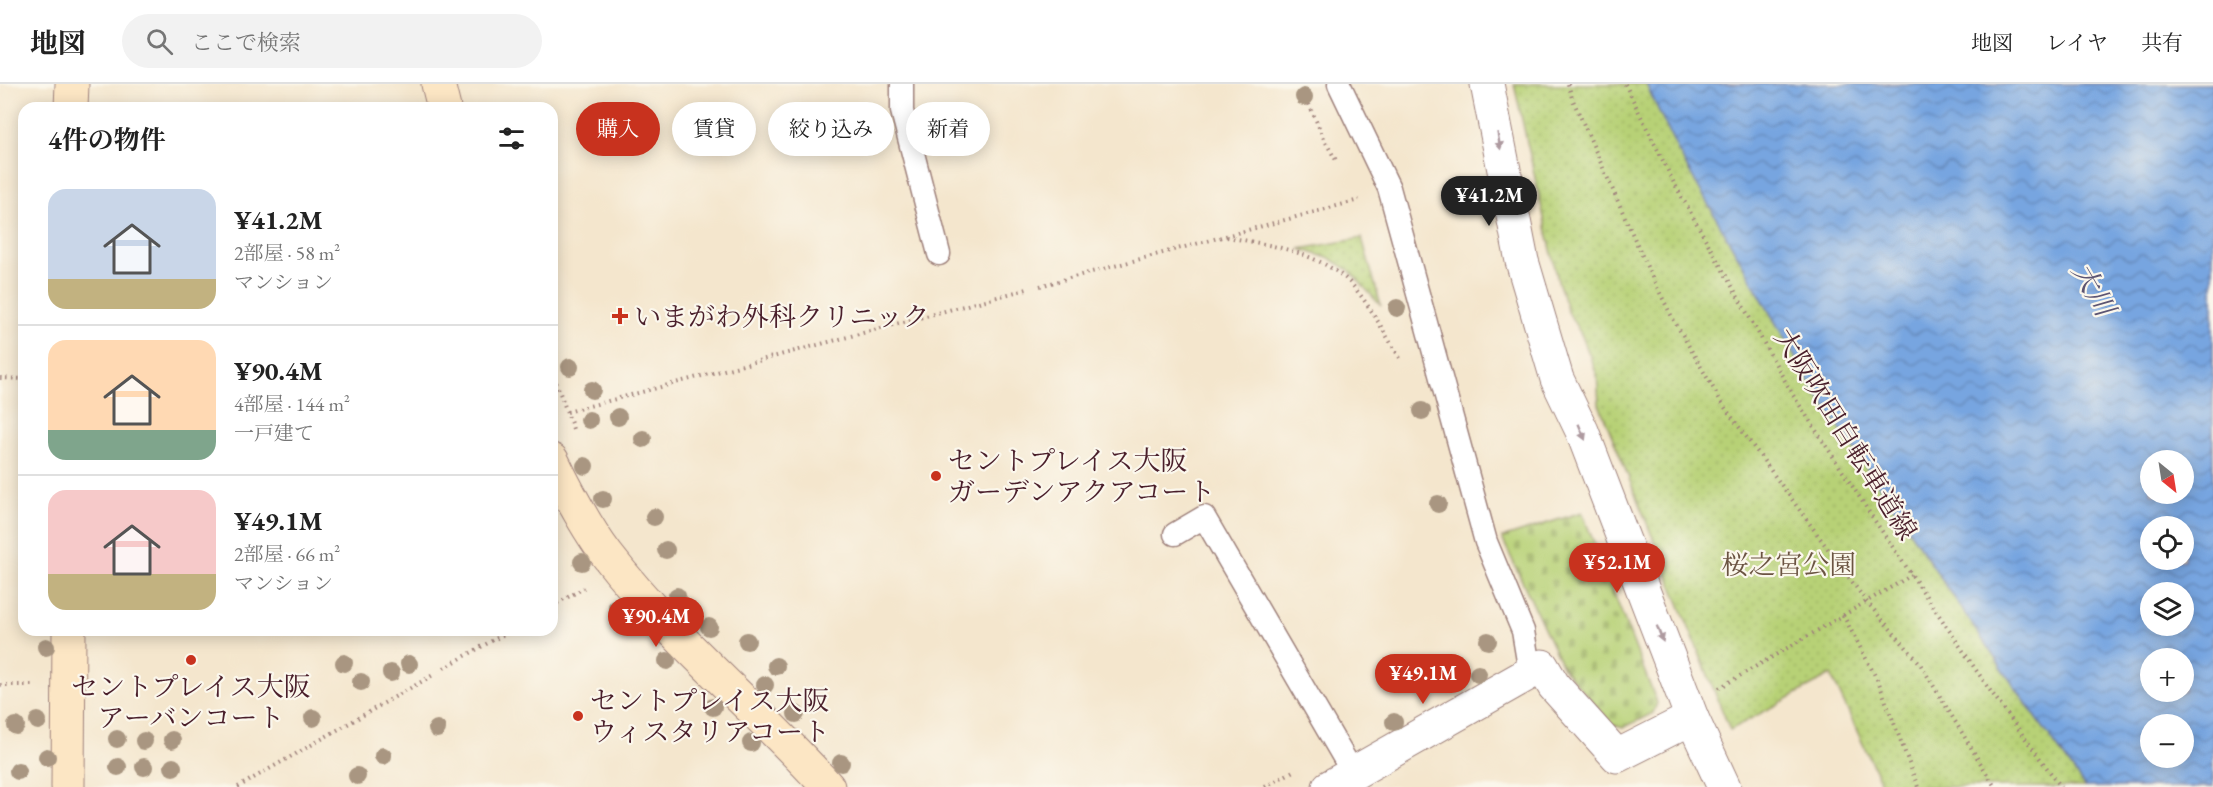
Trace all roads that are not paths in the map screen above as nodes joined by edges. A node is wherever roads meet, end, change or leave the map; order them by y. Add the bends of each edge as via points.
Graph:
1 (72, 84) edge
2 (438, 84) edge
3 (902, 84) edge
4 (1339, 84) edge
5 (1487, 84) edge
6 (71, 102) edge
7 (442, 102) edge
8 (939, 254) dead end
9 (558, 472) edge
10 (1175, 534) dead end
11 (69, 636) edge
12 (1530, 673) junction
13 (1692, 718) junction
14 (1340, 769) edge
15 (68, 787) edge
16 (828, 787) edge
17 (1724, 787) edge

1 - 6 street
2 - 7 street
3 - 8 lane via 902,111
4 - 12 lane via 1389,188 1486,542 1523,631
5 -> 13 street via 1522,261 1553,367 1582,431
9 - 16 street via 607,554 634,586
10 - 14 lane via 1204,517
11 - 15 street
12 - 13 street via 1542,666 1554,686 1617,756
12 - 14 street
13 - 17 street

